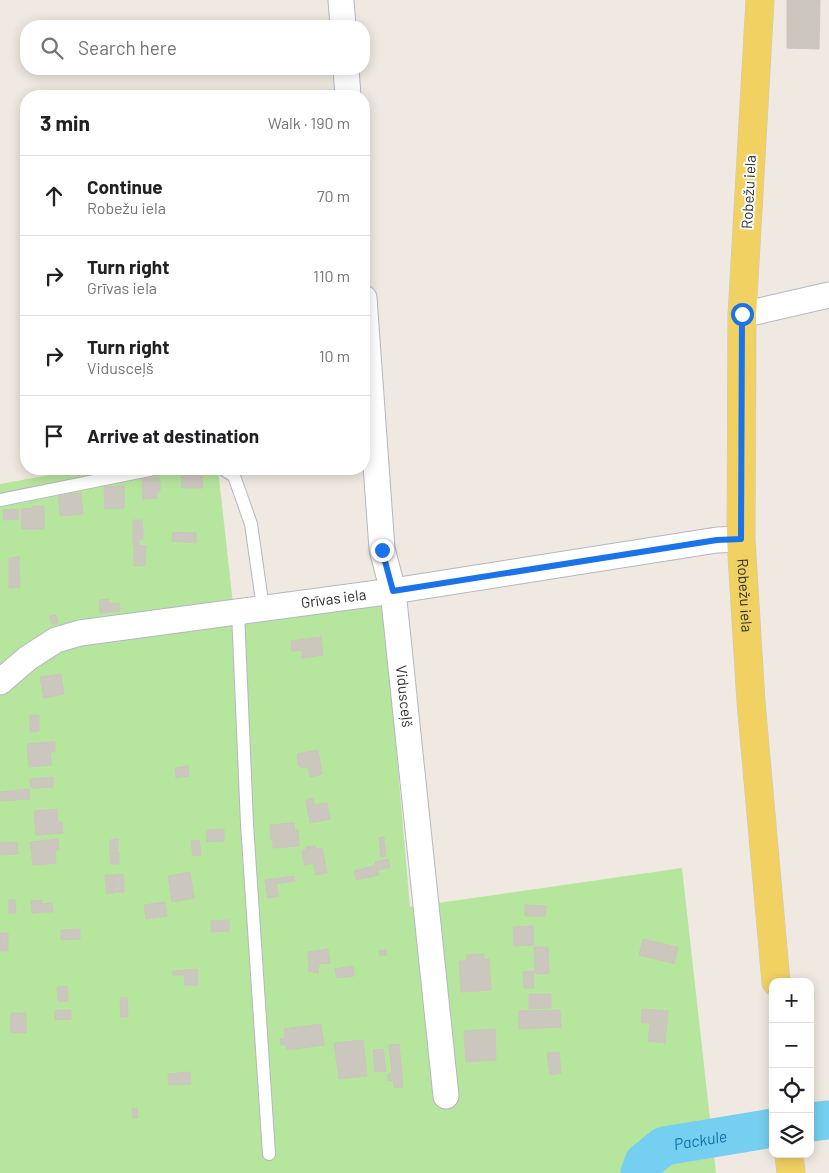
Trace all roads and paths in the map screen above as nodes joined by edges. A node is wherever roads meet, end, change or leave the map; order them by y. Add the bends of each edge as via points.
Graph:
1 (341, 0) edge
2 (760, 0) edge
3 (343, 20) edge
4 (346, 75) edge
5 (348, 90) edge
6 (829, 295) edge
7 (742, 314) junction
8 (370, 382) edge
9 (124, 475) edge
10 (232, 475) edge
11 (0, 500) edge
12 (741, 539) junction
13 (393, 591) junction
14 (263, 608) junction
15 (238, 612) junction
16 (0, 682) edge
17 (776, 978) edge
18 (446, 1096) dead end
19 (270, 1154) dead end

1 - 3 street
2 - 7 main road, Robežu iela
4 - 5 street
6 - 7 street
7 - 12 main road, Robežu iela
8 - 13 street, Vidusceļš via 382,550
9 - 11 lane
10 - 14 lane via 251,524
12 - 13 street, Grīvas iela via 717,540
12 - 17 main road, Robežu iela via 751,702
13 - 14 street, Grīvas iela
13 - 18 street, Vidusceļš
14 - 15 street, Grīvas iela
15 - 16 street, Grīvas iela via 80,633 56,640
15 - 19 lane via 247,824

